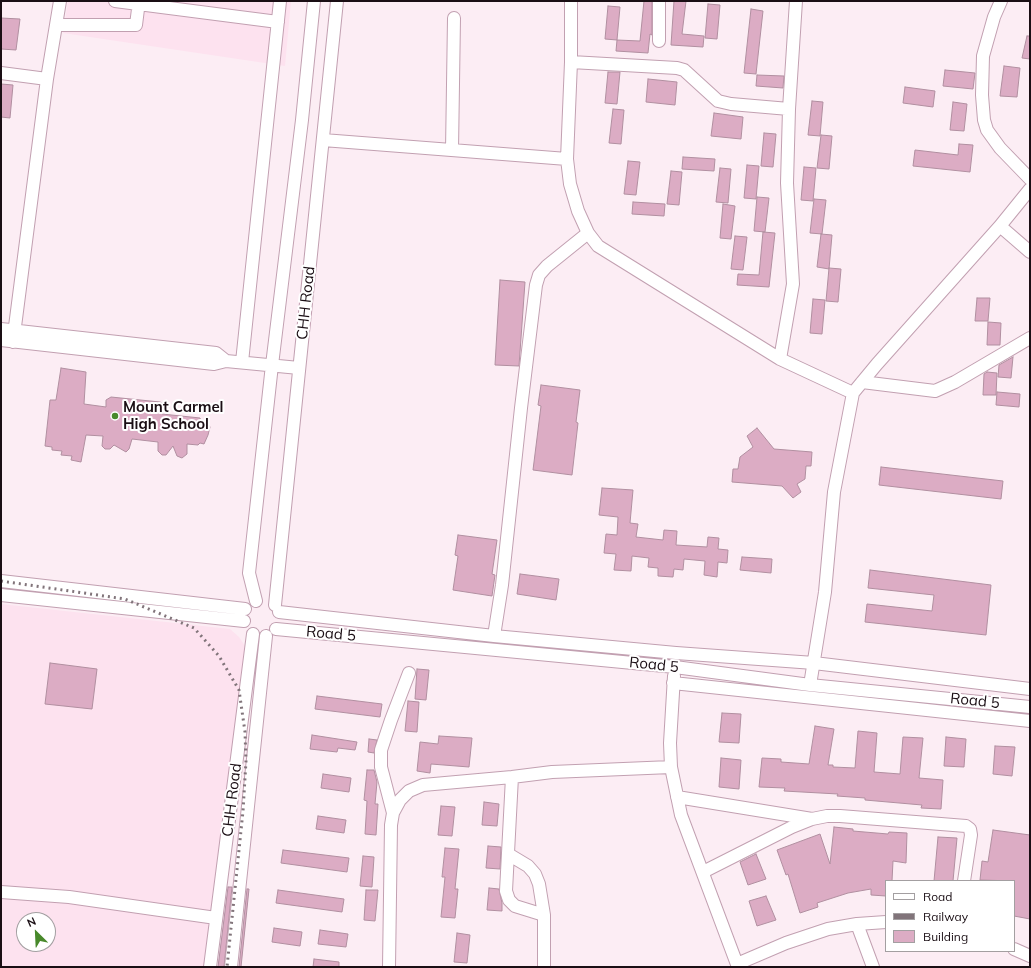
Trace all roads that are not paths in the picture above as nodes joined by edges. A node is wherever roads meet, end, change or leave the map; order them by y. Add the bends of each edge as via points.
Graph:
1 (60, 1) edge
2 (115, 1) edge
3 (280, 1) edge
4 (314, 1) edge
5 (337, 1) edge
6 (571, 1) edge
7 (659, 1) edge
8 (796, 1) edge
9 (1001, 1) edge
10 (139, 2) edge
11 (454, 18) dead end
12 (278, 22) junction
13 (56, 25) junction
14 (659, 41) dead end
15 (571, 62) junction
16 (1, 72) edge
17 (47, 79) junction
18 (789, 109) junction
19 (323, 140) junction
20 (452, 150) junction
21 (567, 159) junction
22 (1030, 179) edge
23 (1030, 189) edge
24 (1000, 226) junction
25 (588, 233) junction
26 (1030, 252) edge
27 (1, 329) edge
28 (9, 338) edge
29 (1030, 338) edge
30 (780, 359) junction
31 (242, 362) junction
32 (272, 365) junction
33 (299, 368) junction
34 (862, 382) junction
35 (853, 393) junction
36 (1, 581) edge
37 (1, 595) edge
38 (256, 601) junction
39 (246, 608) junction
40 (277, 608) junction
41 (244, 621) junction
42 (271, 632) junction
43 (253, 634) junction
44 (494, 636) junction
45 (676, 653) junction
46 (814, 663) junction
47 (675, 667) junction
48 (409, 673) dead end
49 (673, 682) junction
50 (810, 685) junction
51 (1030, 689) edge
52 (1030, 707) edge
53 (1030, 721) edge
54 (671, 767) junction
55 (512, 777) junction
56 (677, 797) junction
57 (394, 813) junction
58 (812, 818) junction
59 (508, 854) junction
60 (703, 872) junction
61 (964, 880) edge
62 (1, 892) edge
63 (544, 915) junction
64 (216, 918) junction
65 (885, 922) edge
66 (857, 924) junction
67 (1015, 949) edge
68 (1030, 956) edge
69 (737, 965) edge
70 (210, 967) edge
71 (231, 967) edge
72 (389, 967) edge
73 (544, 967) edge
74 (873, 967) edge

1 - 13 street
2 - 10 street
3 - 12 street
4 - 32 street
5 - 19 street, CHH Road
6 - 15 street
7 - 14 street
8 - 18 street
9 - 22 street via 983,56 984,120 987,130 1000,148
10 - 12 street
10 - 13 street via 136,25
11 - 20 street
12 - 31 street
13 - 17 street
15 - 18 street via 677,68 684,70 718,101
15 - 21 street
16 - 17 street
17 - 28 street
18 - 30 street via 787,182 793,284
19 - 20 street
19 - 33 street, CHH Road
20 - 21 street
21 - 25 street via 570,184
23 - 24 street
24 - 26 street
24 - 34 street
25 - 30 street via 598,246
25 - 44 street via 547,266 536,285
27 - 28 street
28 - 31 street via 214,364 226,361
29 - 34 street via 935,391
30 - 35 street
31 - 32 street
32 - 33 street
32 - 38 street via 249,573
33 - 40 street, CHH Road
34 - 35 street
35 - 46 street via 834,492 825,592
36 - 39 street
37 - 41 street
38 - 39 street
38 - 40 street via 266,600
39 - 41 street
40 - 42 street via 280,618
40 - 44 street, Road 5
41 - 43 street
42 - 43 street via 260,636
42 - 47 street, Road 5
42 - 71 street, CHH Road
43 - 64 street, CHH Road
44 - 45 street, Road 5
45 - 46 street, Road 5
45 - 47 street
46 - 50 street
46 - 51 street, Road 5
47 - 49 street
47 - 50 street, Road 5
48 - 57 street via 382,750 381,767
49 - 53 street
49 - 54 street
50 - 52 street, Road 5
54 - 55 street via 552,772
54 - 56 street
55 - 57 street via 423,784 409,791 400,800
55 - 59 street
56 - 58 street
56 - 60 street via 681,815
57 - 72 street via 391,825
58 - 60 street
58 - 61 street via 840,816 966,826 970,829 971,835
59 - 63 street via 528,866 535,874
59 - 63 street via 506,891 509,900 515,906
60 - 69 street
62 - 64 street via 70,897
63 - 73 street
64 - 70 street, CHH Road
65 - 66 street
66 - 69 street via 808,934
66 - 74 street
67 - 68 street

